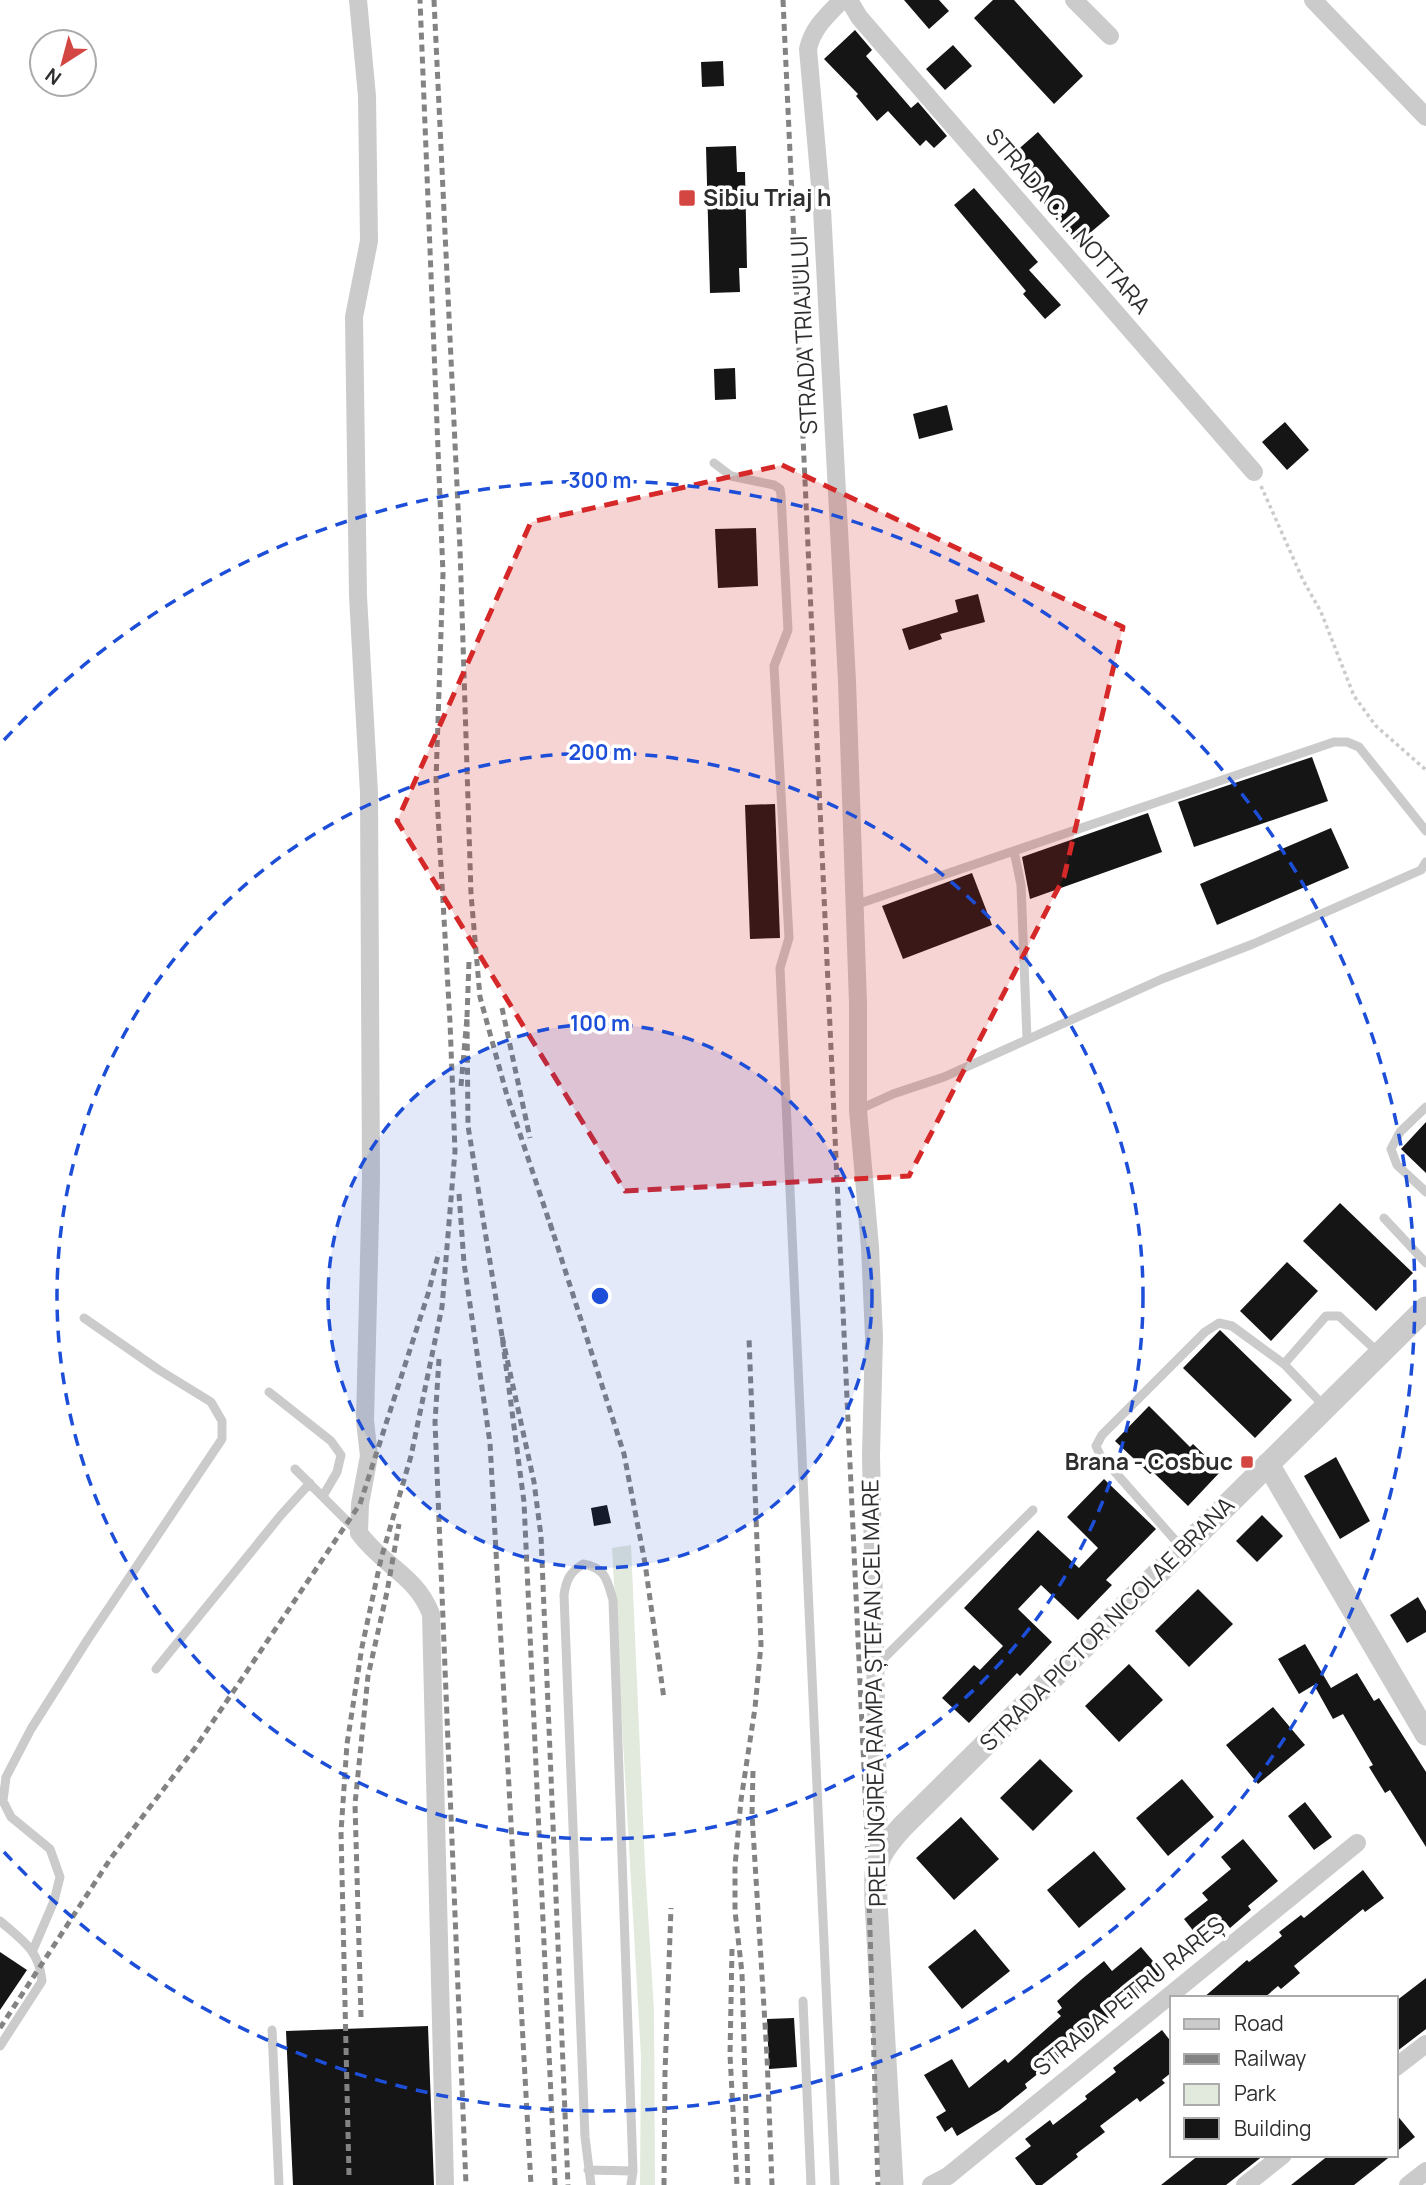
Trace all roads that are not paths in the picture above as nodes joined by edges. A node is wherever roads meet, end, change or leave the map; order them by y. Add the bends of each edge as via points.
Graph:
1 (358, 0) edge
2 (842, 0) edge
3 (849, 0) edge
4 (1074, 0) edge
5 (1313, 0) edge
6 (1110, 36) dead end
7 (1426, 117) edge
8 (714, 463) dead end
9 (1254, 472) road end
10 (1426, 831) edge
11 (1014, 851) junction
12 (1426, 862) edge
13 (855, 905) junction
14 (1027, 1039) junction
15 (1426, 1107) edge
16 (858, 1110) junction
17 (1426, 1192) edge
18 (1384, 1218) dead end
19 (1426, 1263) edge
20 (1426, 1308) edge
21 (84, 1318) dead end
22 (1380, 1354) junction
23 (1284, 1364) junction
24 (269, 1392) dead end
25 (1325, 1407) junction
26 (1268, 1464) junction
27 (295, 1469) dead end
28 (310, 1483) junction
29 (323, 1496) junction
30 (1033, 1510) dead end
31 (359, 1533) junction
32 (1182, 1548) junction
33 (876, 1667) junction
34 (156, 1669) dead end
35 (1426, 1734) edge
36 (1357, 1843) dead end
37 (879, 1853) junction
38 (0, 1921) edge
39 (33, 1950) junction
40 (1172, 1996) edge
41 (1170, 1998) edge
42 (803, 2001) dead end
43 (272, 2030) dead end
44 (1426, 2044) edge
45 (0, 2046) edge
46 (1398, 2065) edge
47 (1280, 2157) edge
48 (588, 2169) junction
49 (632, 2171) junction
50 (1426, 2171) edge
51 (950, 2180) edge
52 (279, 2185) edge
53 (446, 2185) edge
54 (591, 2185) edge
55 (631, 2185) edge
56 (811, 2185) edge
57 (835, 2185) edge
58 (892, 2185) edge
59 (931, 2185) edge
60 (1245, 2185) edge
61 (1408, 2185) edge

1 - 31 street via 367,96 369,241 354,317 358,596 369,793 371,1178 365,1421 369,1456
2 - 13 street, STRADA TRIAJULUI via 817,25 808,49 822,209
3 - 9 street, STRADA C. I. NOTTARA via 867,27
4 - 6 street
5 - 7 street
8 - 57 lane via 732,476 774,485 781,495 788,630 774,666 789,938 780,968
10 - 11 lane via 1359,747 1334,742
11 - 13 lane
11 - 14 lane via 1021,885
12 - 14 lane via 1421,870
13 - 16 street, PRELUNGIREA RAMPA ȘTEFAN CEL MARE
14 - 16 lane
15 - 17 lane via 1400,1132 1391,1149 1397,1165
16 - 33 street, PRELUNGIREA RAMPA ȘTEFAN CEL MARE via 874,1337 871,1455
18 - 19 lane
20 - 22 street, STRADA PICTOR NICOLAE BRANA
21 - 39 lane via 211,1402 222,1421 222,1439 88,1639 6,1777 3,1801 11,1817 50,1849 60,1877
22 - 23 lane via 1333,1314 1326,1316
22 - 25 street, STRADA PICTOR NICOLAE BRANA
23 - 25 lane
23 - 32 lane via 1232,1325 1219,1323 1102,1435 1096,1446 1100,1455
24 - 29 lane via 331,1441 341,1455
25 - 26 street, STRADA PICTOR NICOLAE BRANA
26 - 32 street, STRADA PICTOR NICOLAE BRANA
26 - 35 street
27 - 28 lane
28 - 29 lane
28 - 34 lane
29 - 31 lane
30 - 33 lane
31 - 53 street via 424,1596 431,1614
32 - 37 street, STRADA PICTOR NICOLAE BRANA
33 - 37 street, PRELUNGIREA RAMPA ȘTEFAN CEL MARE
36 - 40 street, STRADA PETRU RAREȘ
37 - 58 street, PRELUNGIREA RAMPA ȘTEFAN CEL MARE via 876,1902
38 - 39 lane
39 - 45 lane via 43,1981
41 - 51 street, STRADA PETRU RAREȘ
42 - 56 lane
43 - 52 lane
44 - 46 street
47 - 60 street
48 - 49 lane
48 - 49 lane via 564,1595 572,1571 583,1564 603,1572 613,1600
48 - 54 lane
49 - 55 lane
50 - 61 street
51 - 59 street, STRADA PETRU RAREȘ

